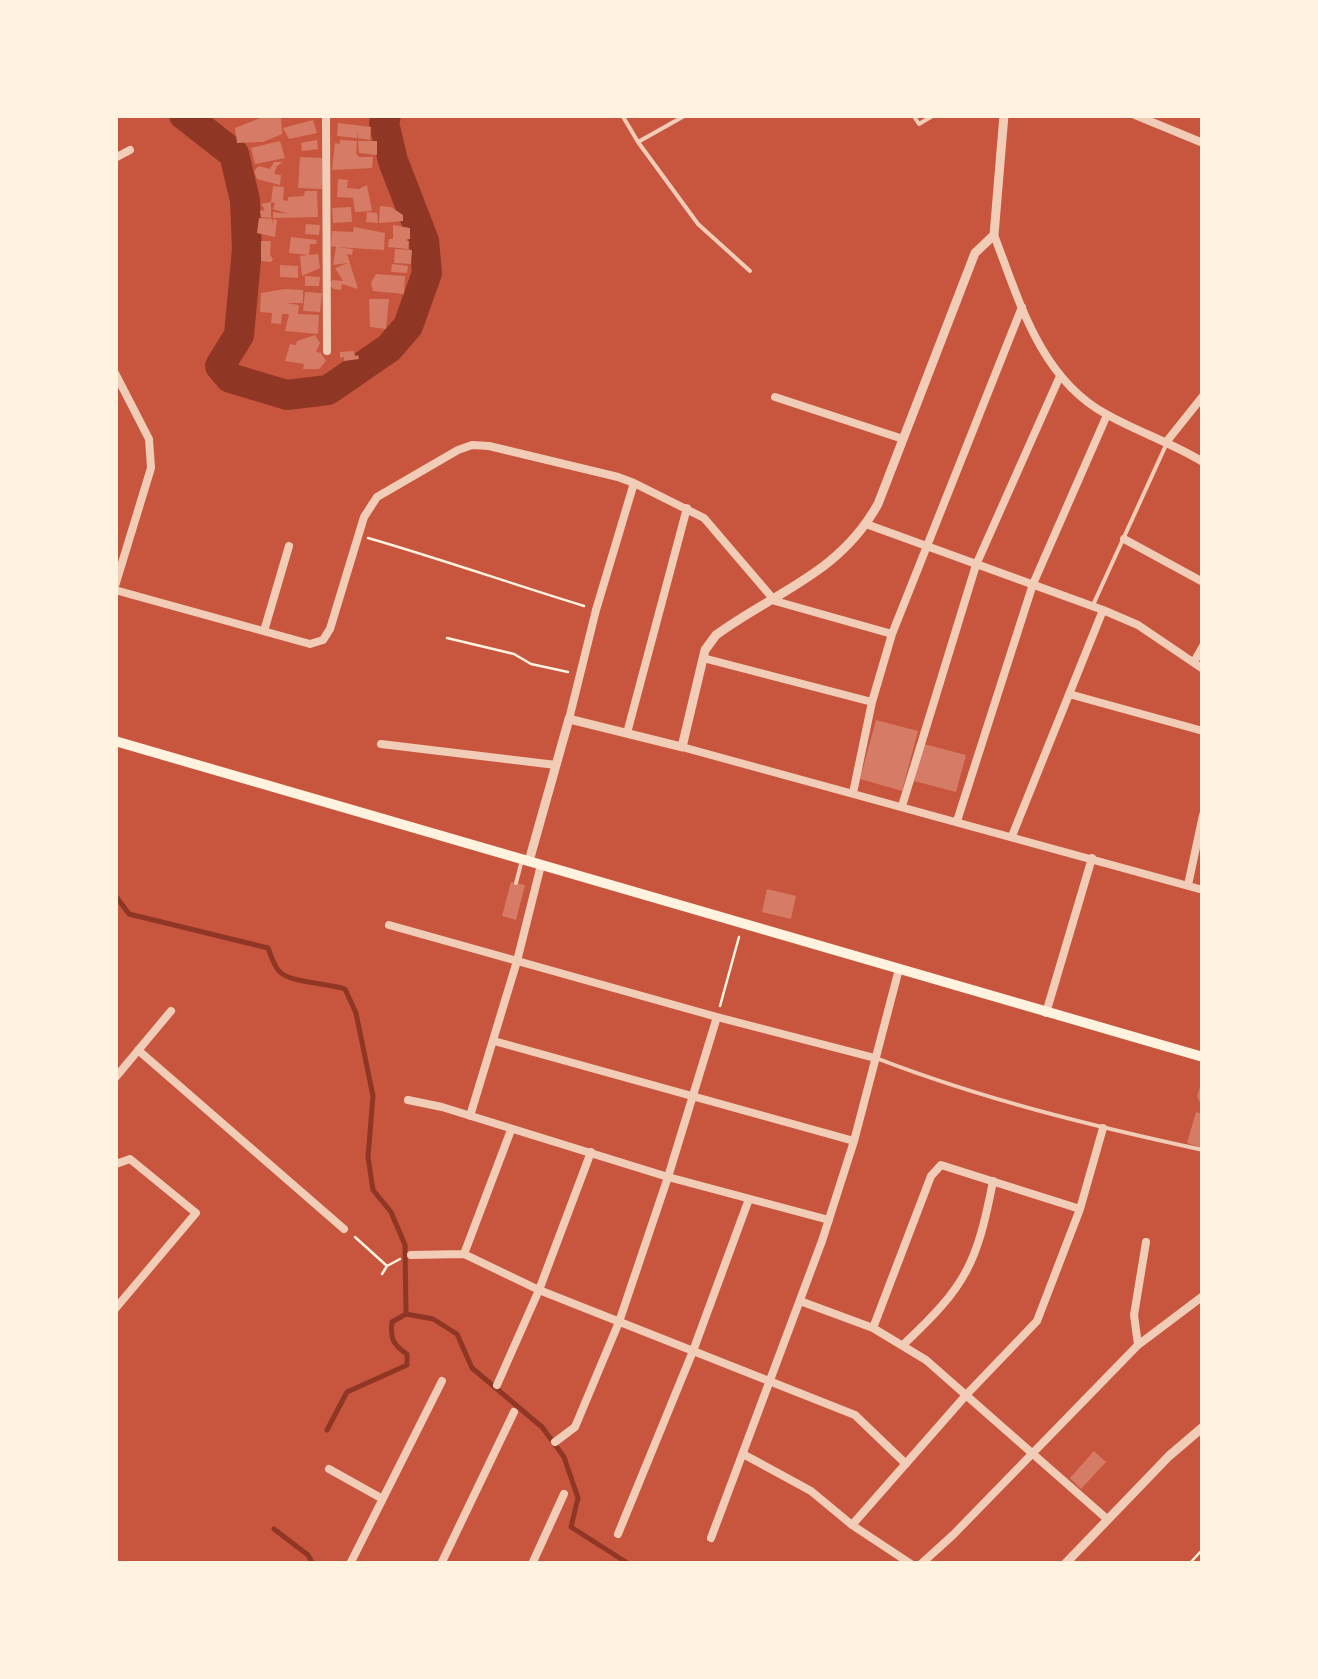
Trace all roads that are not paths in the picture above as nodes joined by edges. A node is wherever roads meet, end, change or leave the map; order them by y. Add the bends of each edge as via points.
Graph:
1 (326, 115) edge
2 (622, 115) edge
3 (686, 115) edge
4 (913, 115) edge
5 (934, 115) edge
6 (1004, 115) edge
7 (1135, 115) edge
8 (638, 142) junction
9 (1203, 143) edge
10 (130, 150) dead end
11 (115, 158) edge
12 (994, 235) junction
13 (750, 270) dead end
14 (1022, 308) junction
15 (328, 351) dead end
16 (115, 374) edge
17 (1060, 376) junction
18 (1203, 396) edge
19 (774, 397) dead end
20 (1107, 415) junction
21 (903, 440) junction
22 (1167, 441) junction
23 (1203, 462) edge
24 (630, 482) junction
25 (687, 508) junction
26 (866, 524) junction
27 (1124, 540) junction
28 (288, 546) dead end
29 (927, 547) junction
30 (976, 565) junction
31 (1203, 582) edge
32 (1033, 584) junction
33 (115, 588) edge
34 (774, 601) junction
35 (1092, 606) junction
36 (1103, 610) junction
37 (264, 631) junction
38 (892, 634) junction
39 (1203, 646) edge
40 (702, 658) junction
41 (1194, 662) junction
42 (1203, 669) edge
43 (1069, 694) junction
44 (872, 702) junction
45 (569, 720) junction
46 (1203, 731) edge
47 (626, 734) junction
48 (115, 741) edge
49 (381, 744) dead end
50 (682, 747) junction
51 (556, 765) junction
52 (853, 793) junction
53 (902, 806) junction
54 (1203, 815) edge
55 (957, 821) junction
56 (1012, 836) junction
57 (1092, 858) junction
58 (526, 860) junction
59 (542, 865) junction
60 (516, 883) dead end
61 (1188, 884) junction
62 (1203, 890) edge
63 (520, 906) dead end
64 (530, 908) junction
65 (389, 925) dead end
66 (517, 961) junction
67 (898, 969) junction
68 (171, 1011) dead end
69 (1046, 1013) junction
70 (717, 1018) junction
71 (494, 1040) junction
72 (138, 1050) junction
73 (1203, 1057) edge
74 (874, 1058) junction
75 (115, 1078) edge
76 (693, 1097) junction
77 (408, 1100) dead end
78 (470, 1116) junction
79 (1103, 1128) junction
80 (510, 1130) junction
81 (854, 1141) junction
82 (1203, 1150) edge
83 (591, 1152) junction
84 (115, 1165) edge
85 (668, 1177) junction
86 (993, 1180) junction
87 (749, 1198) junction
88 (1080, 1209) junction
89 (829, 1220) junction
90 (344, 1230) road end
91 (1146, 1242) dead end
92 (464, 1254) junction
93 (407, 1256) road end
94 (539, 1290) junction
95 (1203, 1296) edge
96 (800, 1301) junction
97 (115, 1309) edge
98 (619, 1322) junction
99 (874, 1328) junction
100 (904, 1344) junction
101 (1138, 1344) junction
102 (692, 1352) junction
103 (768, 1379) junction
104 (442, 1381) dead end
105 (497, 1385) dead end
106 (968, 1394) junction
107 (514, 1412) dead end
108 (1203, 1427) edge
109 (554, 1442) dead end
110 (1032, 1453) junction
111 (743, 1454) junction
112 (906, 1464) junction
113 (329, 1468) dead end
114 (564, 1494) dead end
115 (381, 1498) junction
116 (1107, 1519) junction
117 (852, 1525) junction
118 (618, 1534) dead end
119 (711, 1538) dead end
120 (350, 1564) edge
121 (442, 1564) edge
122 (532, 1564) edge
123 (911, 1564) edge
124 (921, 1564) edge
125 (1065, 1564) edge

1 - 15 street
2 - 8 lane
3 - 8 lane
4 - 5 lane via 919,124
6 - 12 street
7 - 9 street
8 - 13 lane via 698,224
10 - 11 street
12 - 14 street
12 - 21 street via 975,253
14 - 17 street
14 - 29 street
16 - 33 street via 148,440 151,468
17 - 20 street
17 - 30 street
18 - 22 street
19 - 21 street
20 - 22 street
20 - 32 street
21 - 26 street
22 - 23 street
22 - 27 lane
24 - 25 street
24 - 37 street via 489,446 458,450 377,497 357,535 323,640 310,644
24 - 45 street
25 - 34 street via 709,523
25 - 47 street
26 - 29 street
26 - 34 street via 826,566
27 - 31 street
27 - 35 lane
28 - 37 street
29 - 30 street
29 - 38 street
30 - 32 street
30 - 53 street
32 - 35 street
32 - 55 street
33 - 37 street
34 - 38 street
34 - 40 street via 716,635
35 - 36 street
36 - 41 street
36 - 43 street
38 - 44 street
39 - 41 street
40 - 44 street
40 - 50 street
41 - 42 street
43 - 46 street
43 - 56 street
44 - 52 street
45 - 47 street
45 - 51 street
47 - 50 street
48 - 58 main road
49 - 51 street
50 - 52 street
51 - 58 street
52 - 53 street
53 - 55 street
54 - 61 street
55 - 56 street
56 - 57 street
57 - 61 street
57 - 69 street
58 - 59 main road
58 - 60 lane
59 - 64 street
59 - 67 main road
61 - 62 street
63 - 64 lane
64 - 66 street
65 - 66 street
66 - 70 street
66 - 71 street
67 - 69 main road
67 - 74 street
68 - 72 street
69 - 73 main road
70 - 74 street
70 - 76 street
71 - 76 street
71 - 78 street
72 - 75 street
72 - 90 street
74 - 79 lane
74 - 81 street
76 - 81 street
76 - 85 street
77 - 78 street
78 - 80 street
79 - 82 lane
79 - 88 street
80 - 83 street
80 - 92 street
81 - 89 street
83 - 85 street
83 - 94 street
84 - 97 street via 130,1159 196,1213
85 - 87 street
85 - 98 street
86 - 88 street
86 - 99 street via 936,1169
86 - 100 street via 970,1268 944,1306
87 - 89 street
87 - 102 street
88 - 106 street via 1037,1320
89 - 96 street
91 - 101 street via 1134,1315
92 - 93 street
92 - 94 street
94 - 98 street
94 - 105 street
95 - 101 street
96 - 99 street
96 - 103 street
98 - 102 street
98 - 109 street via 575,1427
99 - 100 street
100 - 106 street
101 - 110 street
102 - 103 street
102 - 118 street
103 - 111 street
103 - 112 street via 855,1415
104 - 115 street
106 - 110 street
106 - 112 street
107 - 121 street
108 - 116 street
110 - 116 street
110 - 124 street
111 - 117 street via 796,1481
111 - 119 street
112 - 117 street
113 - 115 street
114 - 122 street
115 - 120 street
116 - 125 street
117 - 123 street

